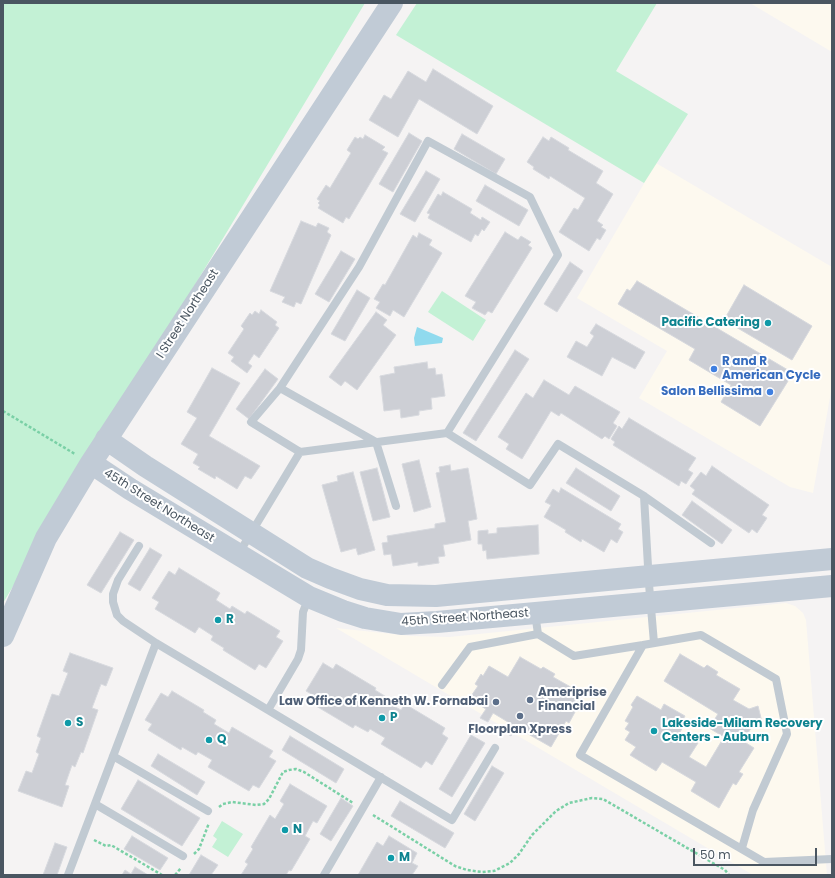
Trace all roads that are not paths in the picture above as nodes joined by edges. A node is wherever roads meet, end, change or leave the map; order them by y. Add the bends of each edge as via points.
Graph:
1 (392, 3) edge
2 (280, 388) junction
3 (447, 433) junction
4 (106, 439) junction
5 (376, 442) junction
6 (300, 452) junction
7 (90, 463) junction
8 (644, 496) junction
9 (396, 506) dead end
10 (252, 533) junction
11 (711, 543) dead end
12 (139, 546) dead end
13 (238, 554) junction
14 (832, 559) edge
15 (648, 576) junction
16 (832, 586) edge
17 (309, 597) junction
18 (651, 603) junction
19 (537, 624) junction
20 (3, 636) edge
21 (654, 643) junction
22 (156, 644) junction
23 (643, 645) junction
24 (442, 685) dead end
25 (268, 710) junction
26 (495, 748) dead end
27 (113, 756) junction
28 (381, 777) junction
29 (95, 804) junction
30 (208, 811) dead end
31 (742, 848) junction
32 (183, 856) dead end
33 (832, 859) edge
34 (68, 875) edge
35 (324, 875) edge

1 - 4 street, I Street Northeast
2 - 3 lane via 359,267 428,141 530,197 558,255
2 - 5 lane
2 - 6 lane via 251,422
3 - 5 lane
3 - 8 lane via 530,485 558,444
4 - 7 street, I Street Northeast
4 - 10 street, 45th Street Northeast
5 - 6 lane
5 - 9 lane
6 - 10 lane
7 - 13 street, 45th Street Northeast
7 - 20 street, I Street Northeast via 46,538
8 - 11 lane
8 - 15 lane
10 - 13 lane
10 - 15 street, 45th Street Northeast via 308,568 360,589 387,595 436,596
12 - 22 lane via 118,580 112,594 113,602 116,615
13 - 17 street, 45th Street Northeast
14 - 15 street, 45th Street Northeast
15 - 18 lane
16 - 18 street, 45th Street Northeast
17 - 19 street, 45th Street Northeast via 365,618 401,624
17 - 25 lane via 303,612 298,660
18 - 19 street, 45th Street Northeast
18 - 21 lane
19 - 23 lane via 574,656
19 - 24 lane via 470,647
21 - 23 lane
21 - 31 lane via 701,635 776,679 787,734 753,810
22 - 25 lane
22 - 27 lane
23 - 31 lane via 580,755
25 - 28 lane
26 - 28 lane via 452,820
27 - 29 lane
27 - 30 lane
28 - 35 lane
29 - 32 lane
29 - 34 lane
31 - 33 lane via 764,862

